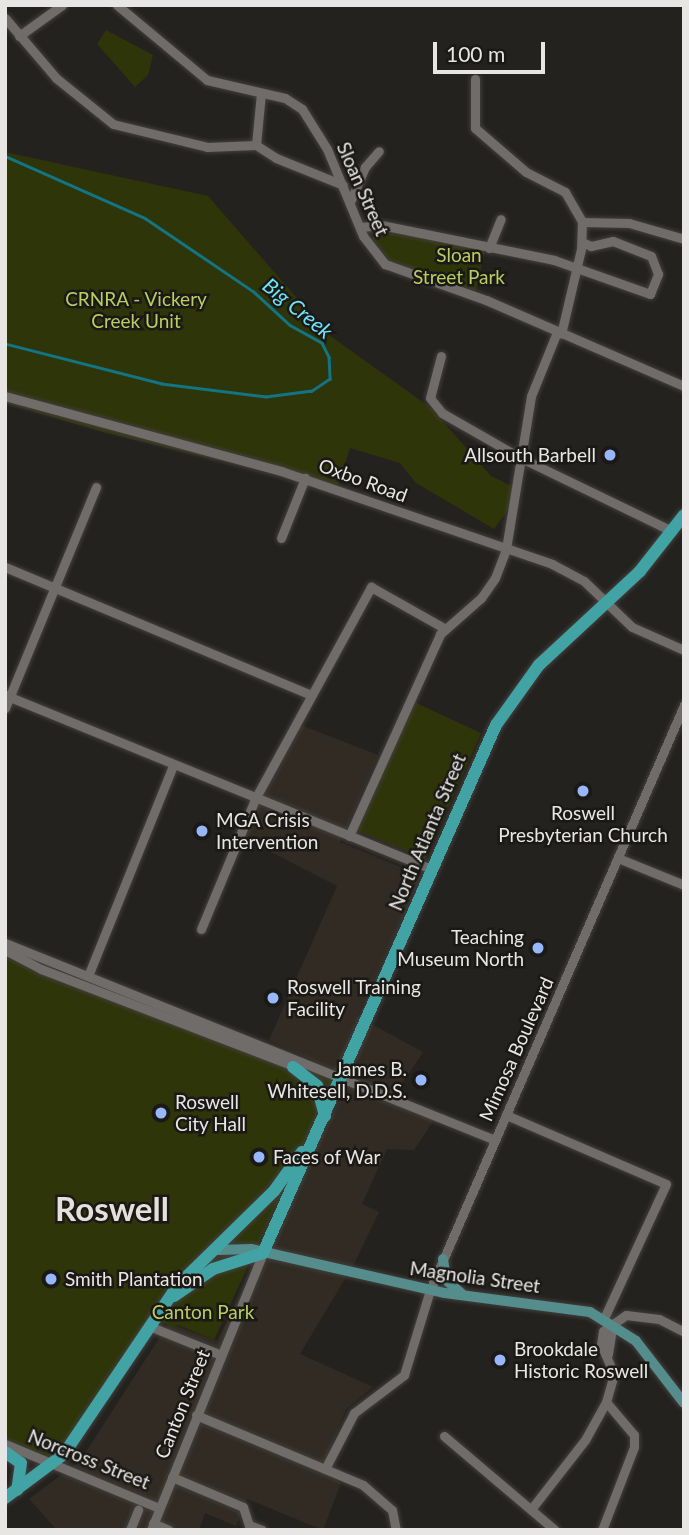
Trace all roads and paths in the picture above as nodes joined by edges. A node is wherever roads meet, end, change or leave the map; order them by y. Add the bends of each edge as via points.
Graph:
1 (62, 5) edge
2 (117, 5) edge
3 (5, 18) edge
4 (19, 36) junction
5 (475, 79) dead end
6 (261, 93) junction
7 (256, 145) junction
8 (379, 151) dead end
9 (343, 185) junction
10 (351, 200) junction
11 (501, 219) dead end
12 (582, 222) junction
13 (360, 227) junction
14 (684, 239) edge
15 (582, 242) junction
16 (489, 248) junction
17 (577, 270) junction
18 (559, 333) junction
19 (441, 356) dead end
20 (684, 386) edge
21 (5, 396) edge
22 (521, 458) junction
23 (305, 478) junction
24 (96, 487) dead end
25 (684, 515) edge
26 (672, 531) junction
27 (281, 538) dead end
28 (506, 549) junction
29 (5, 567) edge
30 (54, 588) junction
31 (606, 602) junction
32 (444, 628) junction
33 (684, 650) edge
34 (309, 694) junction
35 (7, 696) edge
36 (684, 705) edge
37 (5, 708) edge
38 (173, 766) junction
39 (255, 799) junction
40 (349, 836) junction
41 (618, 858) junction
42 (432, 869) junction
43 (684, 886) edge
44 (201, 929) dead end
45 (5, 943) edge
46 (5, 950) edge
47 (88, 976) junction
48 (293, 1067) junction
49 (326, 1073) junction
50 (342, 1079) junction
51 (506, 1115) junction
52 (323, 1121) junction
53 (495, 1140) junction
54 (219, 1250) junction
55 (264, 1253) junction
56 (443, 1259) junction
57 (429, 1290) junction
58 (174, 1296) junction
59 (464, 1296) junction
60 (609, 1320) junction
61 (149, 1326) junction
62 (683, 1331) edge
63 (220, 1355) junction
64 (606, 1402) junction
65 (684, 1403) edge
66 (196, 1415) junction
67 (444, 1436) dead end
68 (5, 1444) edge
69 (5, 1452) edge
70 (55, 1463) junction
71 (326, 1467) junction
72 (172, 1477) junction
73 (18, 1490) junction
74 (5, 1498) edge
75 (159, 1507) junction
76 (533, 1508) junction
77 (138, 1510) dead end
78 (152, 1526) edge
79 (130, 1530) edge
80 (169, 1530) edge
81 (262, 1530) edge
82 (396, 1530) edge
83 (555, 1530) edge
84 (602, 1530) edge

1 - 4 street
2 - 6 street, Sloan Street via 207,80
3 - 4 street
4 - 7 street via 56,78 113,124 207,147
5 - 12 street via 475,128 526,172 565,192
6 - 7 street
6 - 9 street, Sloan Street via 291,100 302,109
7 - 9 street
8 - 10 street via 365,167
9 - 10 street, Sloan Street
10 - 13 street, Sloan Street
11 - 16 street
12 - 14 street via 629,223
12 - 15 street
13 - 16 street via 381,225
13 - 18 street, Sloan Street via 373,253 386,264
15 - 17 street
15 - 17 street via 591,246 613,242 652,256 657,282 650,294
16 - 17 street
17 - 18 street
18 - 20 street, Sloan Street
18 - 22 street via 531,396
19 - 22 street via 432,403 449,418
21 - 23 street, Oxbo Road
22 - 26 street
22 - 28 street
23 - 27 street
23 - 28 street, Oxbo Road
24 - 30 street
25 - 26 highway, North Atlanta Street
26 - 31 highway, North Atlanta Street
28 - 31 street, Oxbo Road via 569,572
28 - 32 street via 481,598
29 - 30 street
30 - 34 street
30 - 35 street
31 - 33 street, Oxbo Road via 632,627
31 - 42 highway, North Atlanta Street via 539,665 504,712
32 - 34 street via 371,587
32 - 40 street
34 - 39 street
35 - 37 street
35 - 38 street
36 - 41 street, Mimosa Boulevard
38 - 39 street
38 - 47 street
39 - 40 street
39 - 44 street
40 - 42 street
41 - 43 street
41 - 51 street, Mimosa Boulevard
42 - 50 highway, North Atlanta Street
45 - 47 street
46 - 48 street via 41,969
47 - 49 street
48 - 49 street
48 - 52 highway via 317,1086
49 - 50 street
50 - 52 highway, North Atlanta Street
50 - 53 street
51 - 53 street, Mimosa Boulevard
51 - 60 street via 667,1184
52 - 54 highway via 274,1191
52 - 55 highway, North Atlanta Street
53 - 56 street, Mimosa Boulevard
54 - 55 main road, Magnolia Street via 241,1247
54 - 58 highway via 177,1286
55 - 57 main road, Magnolia Street
55 - 58 highway via 213,1269
55 - 63 street, Canton Street
56 - 57 street, Mimosa Boulevard
56 - 59 main road via 446,1280
57 - 59 main road, Magnolia Street
57 - 71 street, Mimosa Boulevard via 404,1375 354,1413
58 - 61 highway
59 - 60 main road, Magnolia Street via 573,1309
60 - 62 street via 626,1315 659,1319
60 - 64 street via 613,1382
60 - 65 main road, Magnolia Street via 661,1370
61 - 63 street
61 - 70 highway
63 - 66 street, Canton Street
64 - 76 street
64 - 84 street via 634,1435 634,1447
66 - 71 street
66 - 72 street, Canton Street
67 - 76 street
68 - 70 street, Norcross Street
69 - 73 highway via 21,1463
70 - 73 highway
70 - 75 street, Norcross Street
71 - 82 street via 385,1500
72 - 75 street, Canton Street
72 - 81 street via 243,1507 249,1525
73 - 74 highway
75 - 78 street, Canton Street
76 - 83 street
77 - 79 street
78 - 80 street

